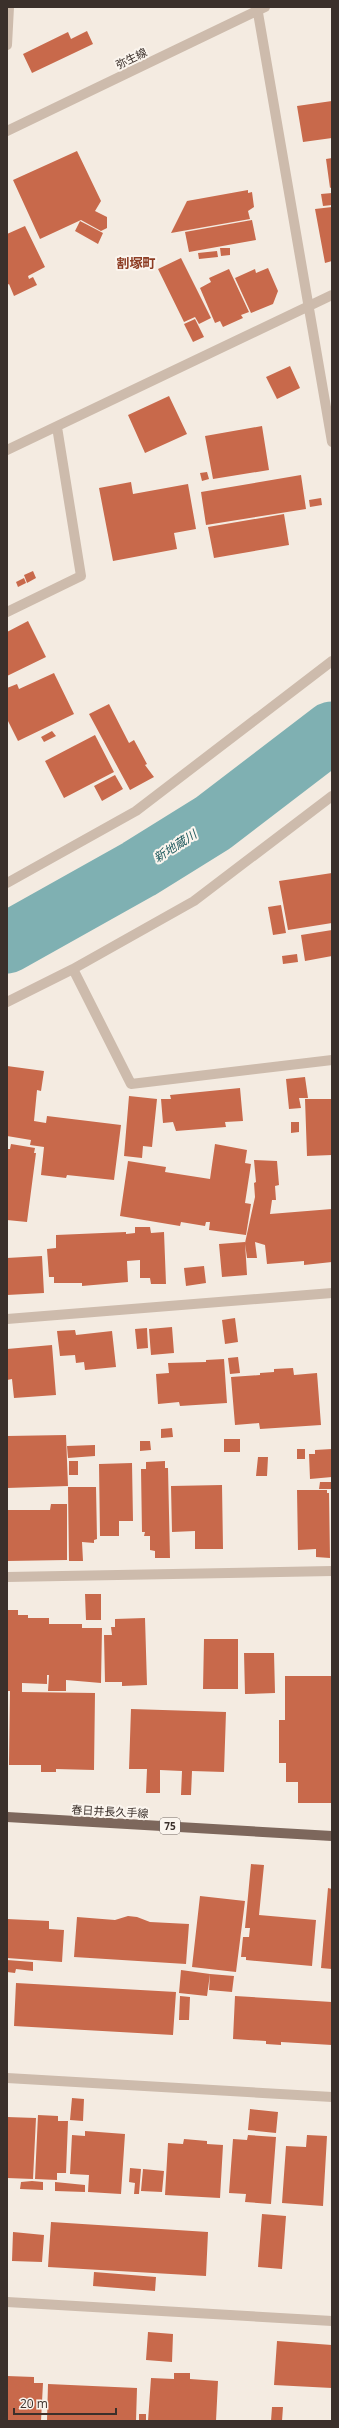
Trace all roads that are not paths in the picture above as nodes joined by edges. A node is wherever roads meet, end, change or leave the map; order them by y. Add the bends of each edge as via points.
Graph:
1 (9, 7) edge
2 (260, 8) edge
3 (7, 45) edge
4 (7, 131) edge
5 (332, 295) edge
6 (310, 306) junction
7 (57, 427) junction
8 (332, 442) edge
9 (7, 450) edge
10 (7, 612) edge
11 (332, 661) edge
12 (332, 796) edge
13 (7, 882) edge
14 (73, 969) junction
15 (7, 1002) edge
16 (332, 1060) edge
17 (332, 1293) edge
18 (7, 1319) edge
19 (332, 1571) edge
20 (7, 1578) edge
21 (7, 1817) edge
22 (332, 1836) edge
23 (7, 2078) edge
24 (332, 2097) edge
25 (7, 2302) edge
26 (332, 2321) edge

1 - 3 street
2 - 4 street, 弥生線
2 - 6 street
5 - 6 street
6 - 7 street
6 - 8 street
7 - 9 street
7 - 10 street via 81,576
11 - 13 street via 136,811
12 - 14 street via 194,901
14 - 15 street
14 - 16 street via 131,1084
17 - 18 street
19 - 20 street
21 - 22 main road, 春日井長久手線 / 75
23 - 24 street
25 - 26 street

